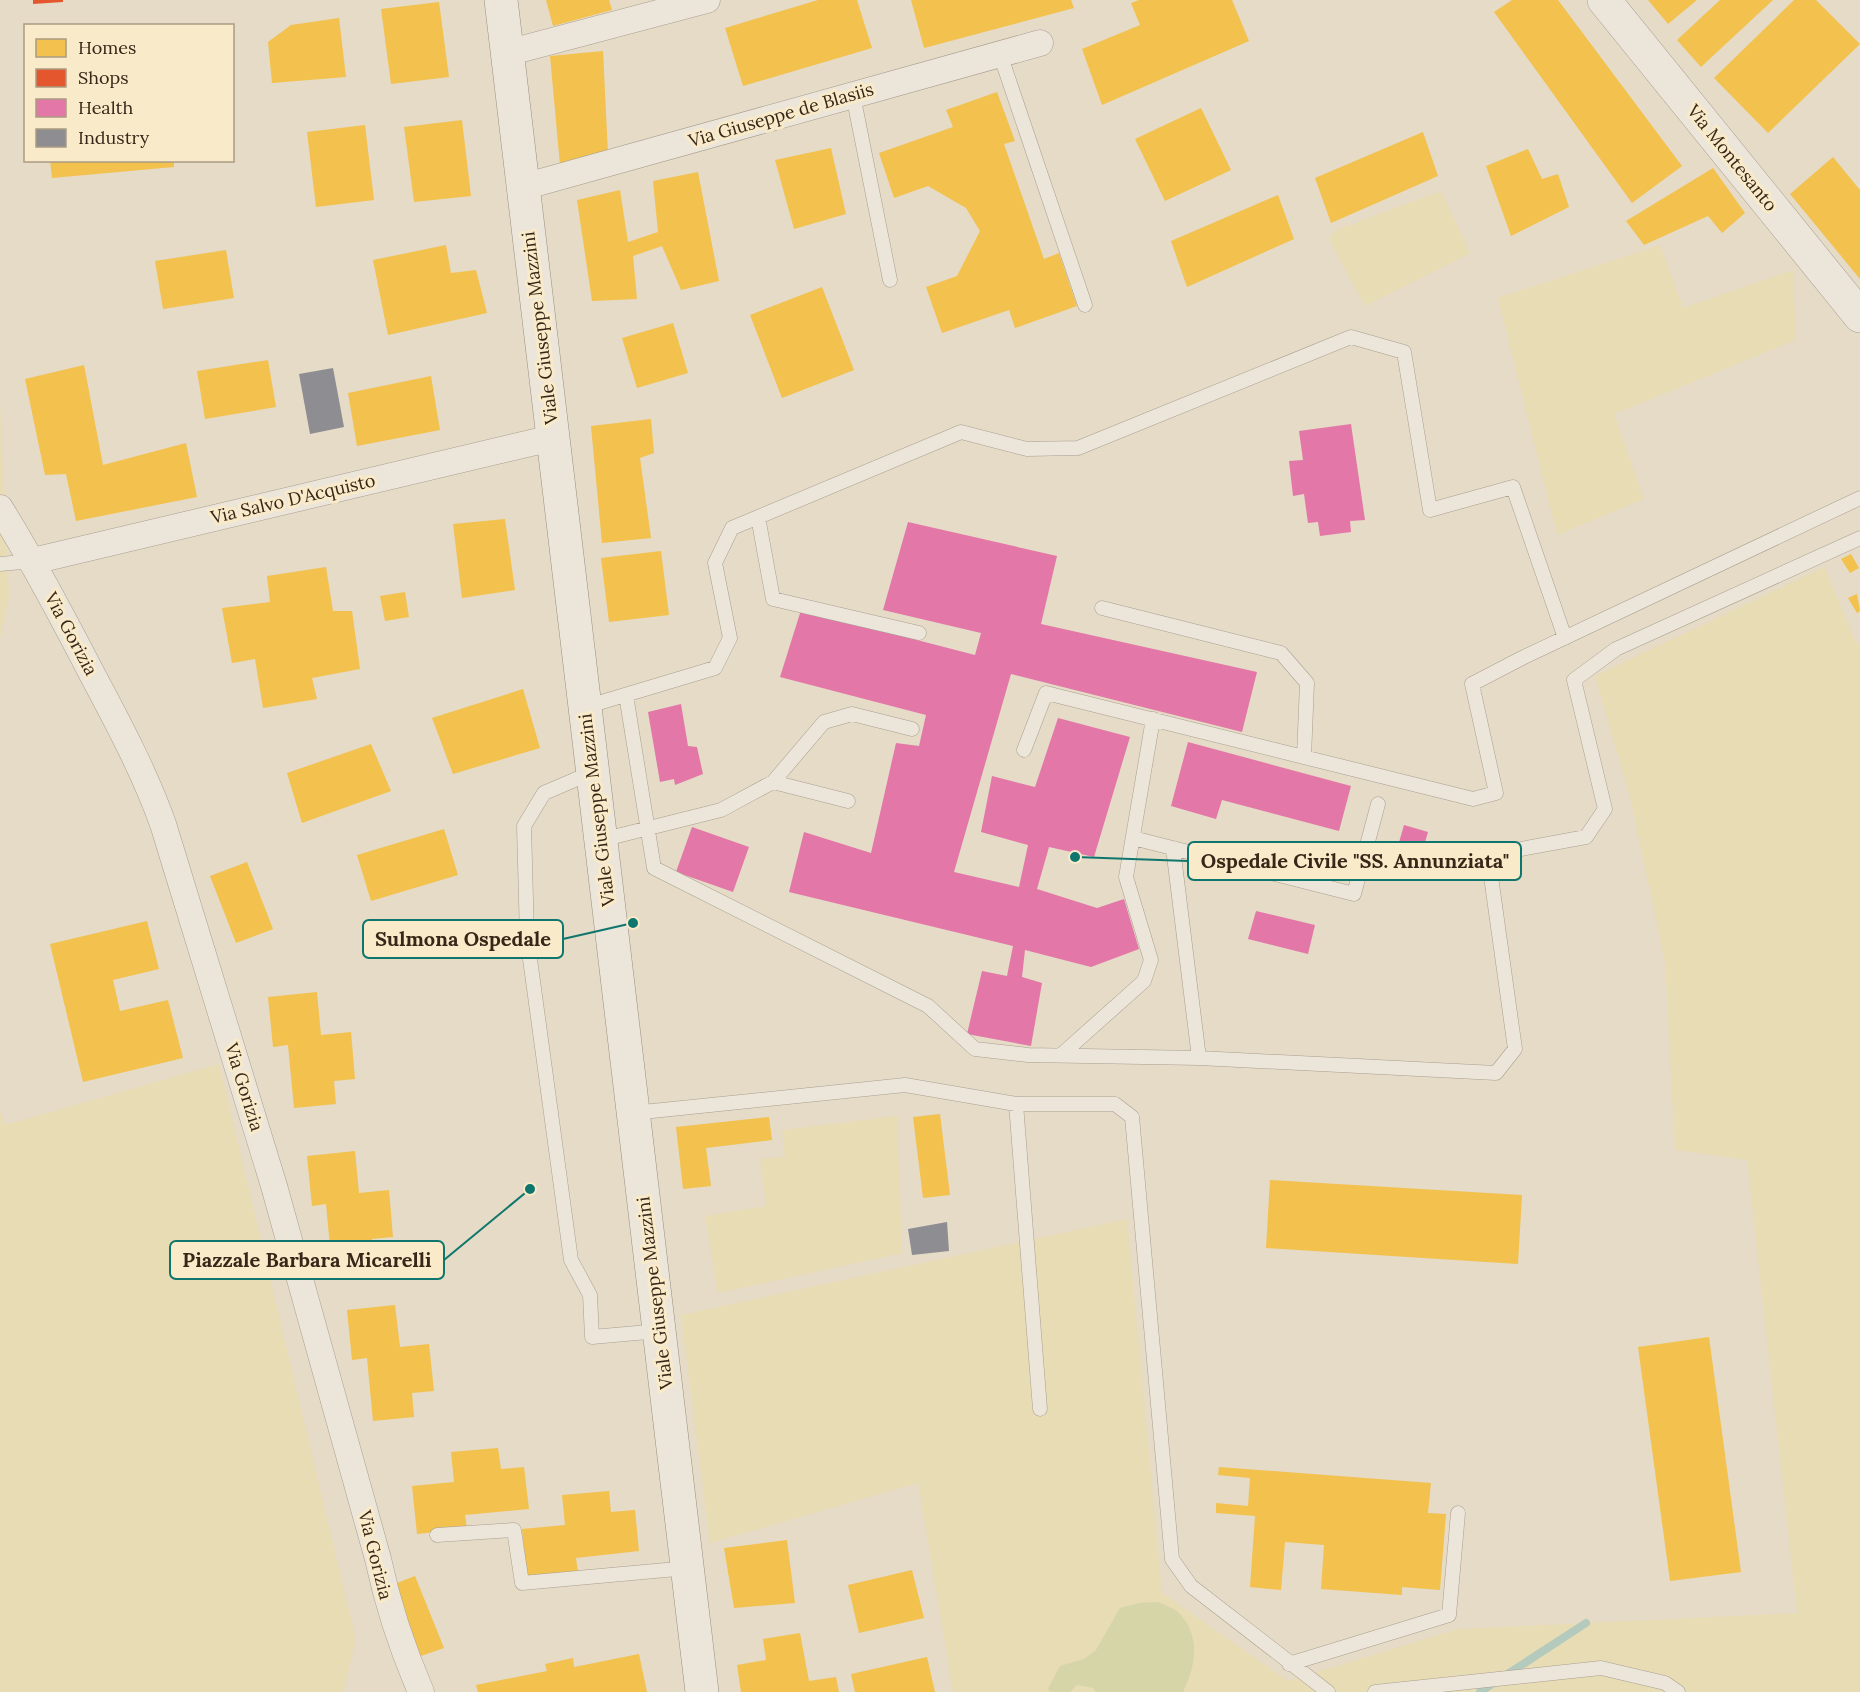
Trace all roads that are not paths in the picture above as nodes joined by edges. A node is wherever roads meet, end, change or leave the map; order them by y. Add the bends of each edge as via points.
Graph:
1 (501, 0) edge
2 (707, 0) edge
3 (1604, 0) edge
4 (1040, 44) dead end
5 (507, 53) junction
6 (1000, 54) junction
7 (853, 95) junction
8 (523, 187) junction
9 (890, 280) dead end
10 (1085, 305) dead end
11 (1860, 316) edge
12 (552, 438) junction
13 (1860, 498) edge
14 (0, 508) edge
15 (758, 517) junction
16 (1860, 538) edge
17 (33, 561) junction
18 (0, 564) edge
19 (1102, 608) dead end
20 (919, 633) dead end
21 (1565, 638) junction
22 (626, 695) junction
23 (585, 707) junction
24 (1153, 719) junction
25 (912, 729) dead end
26 (1024, 750) dead end
27 (1304, 757) junction
28 (593, 772) junction
29 (773, 782) junction
30 (848, 801) dead end
31 (1378, 804) dead end
32 (647, 827) junction
33 (1132, 838) junction
34 (601, 840) junction
35 (1173, 848) junction
36 (1061, 1055) junction
37 (1199, 1058) junction
38 (1016, 1104) junction
39 (633, 1113) junction
40 (659, 1331) junction
41 (1040, 1408) dead end
42 (1458, 1513) dead end
43 (437, 1535) dead end
44 (687, 1568) junction
45 (1288, 1664) junction
46 (421, 1692) edge
47 (702, 1692) edge
48 (1328, 1692) edge
49 (1375, 1692) edge
50 (1678, 1692) edge

1 - 5 main road, Viale Giuseppe Mazzini
2 - 5 street
3 - 11 main road, Via Montesanto
4 - 6 street, Via Giuseppe de Blasiis
5 - 8 main road, Viale Giuseppe Mazzini
6 - 7 street, Via Giuseppe de Blasiis
6 - 10 lane
7 - 8 street, Via Giuseppe de Blasiis
7 - 9 lane
8 - 12 main road, Viale Giuseppe Mazzini
12 - 17 street, Via Salvo D'Acquisto
12 - 23 main road, Viale Giuseppe Mazzini
13 - 21 lane
14 - 17 street, Via Gorizia
15 - 20 lane via 773,599
15 - 21 lane via 961,432 1027,449 1078,448 1351,337 1404,352 1430,510 1513,487
15 - 22 lane via 732,528 715,563 730,638 715,668
16 - 37 lane via 1616,649 1574,680 1605,809 1586,837 1488,855 1515,1048 1496,1073
17 - 18 lane
17 - 46 street, Via Gorizia via 122,730 163,824 274,1186 391,1615
19 - 27 lane via 1281,653 1307,683
21 - 27 lane via 1473,684 1496,793 1473,799
22 - 23 lane
22 - 32 lane
23 - 28 main road, Viale Giuseppe Mazzini
24 - 26 lane via 1046,693
24 - 27 lane
24 - 33 lane
25 - 29 lane via 852,714 824,722
28 - 34 main road, Viale Giuseppe Mazzini
28 - 40 lane via 544,793 524,826 527,937 571,1260 590,1295 592,1337
29 - 30 lane
29 - 32 lane via 721,810
31 - 35 lane via 1353,894
32 - 34 lane
32 - 36 lane via 654,868 928,1006 975,1048
33 - 35 lane
33 - 36 lane via 1126,878 1152,960 1144,981
34 - 39 main road, Viale Giuseppe Mazzini
35 - 37 lane
36 - 37 lane
38 - 39 lane via 905,1085
38 - 41 lane
38 - 45 lane via 1115,1104 1132,1117 1172,1559 1191,1586
39 - 40 main road, Viale Giuseppe Mazzini
40 - 44 main road, Viale Giuseppe Mazzini
42 - 45 lane via 1449,1615
43 - 44 lane via 514,1530 522,1584
44 - 47 main road, Viale Giuseppe Mazzini
45 - 48 lane
49 - 50 lane via 1601,1668 1665,1683

